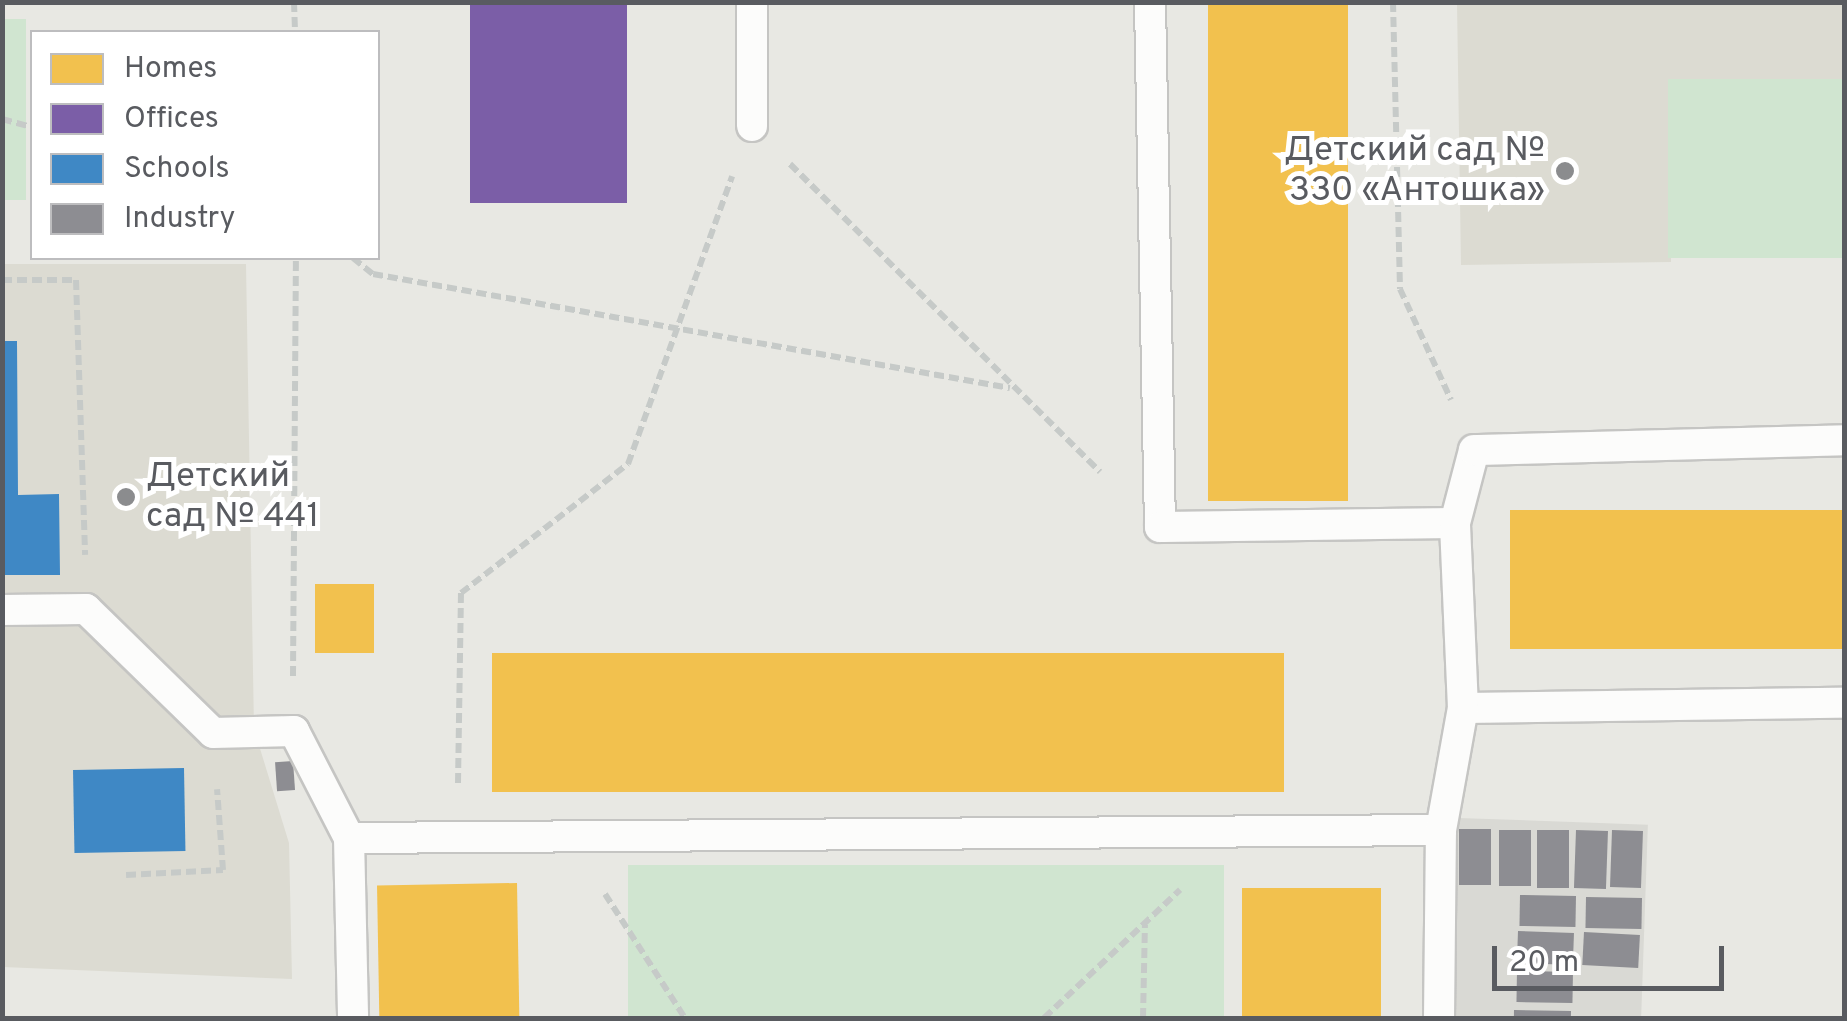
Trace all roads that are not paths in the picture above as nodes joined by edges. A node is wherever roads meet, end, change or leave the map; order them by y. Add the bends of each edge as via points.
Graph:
1 (752, 2) edge
2 (1150, 2) edge
3 (752, 126) road end
4 (1844, 440) edge
5 (1455, 522) junction
6 (2, 610) edge
7 (1844, 703) edge
8 (1464, 708) junction
9 (1441, 830) junction
10 (349, 838) junction
11 (354, 1018) edge
12 (1440, 1018) edge

1 - 3 lane
2 - 5 lane via 1160,527
4 - 5 lane via 1474,450
5 - 8 lane
6 - 10 lane via 86,608 213,733 294,731
7 - 8 lane
8 - 9 lane
9 - 10 lane
9 - 12 lane
10 - 11 lane

